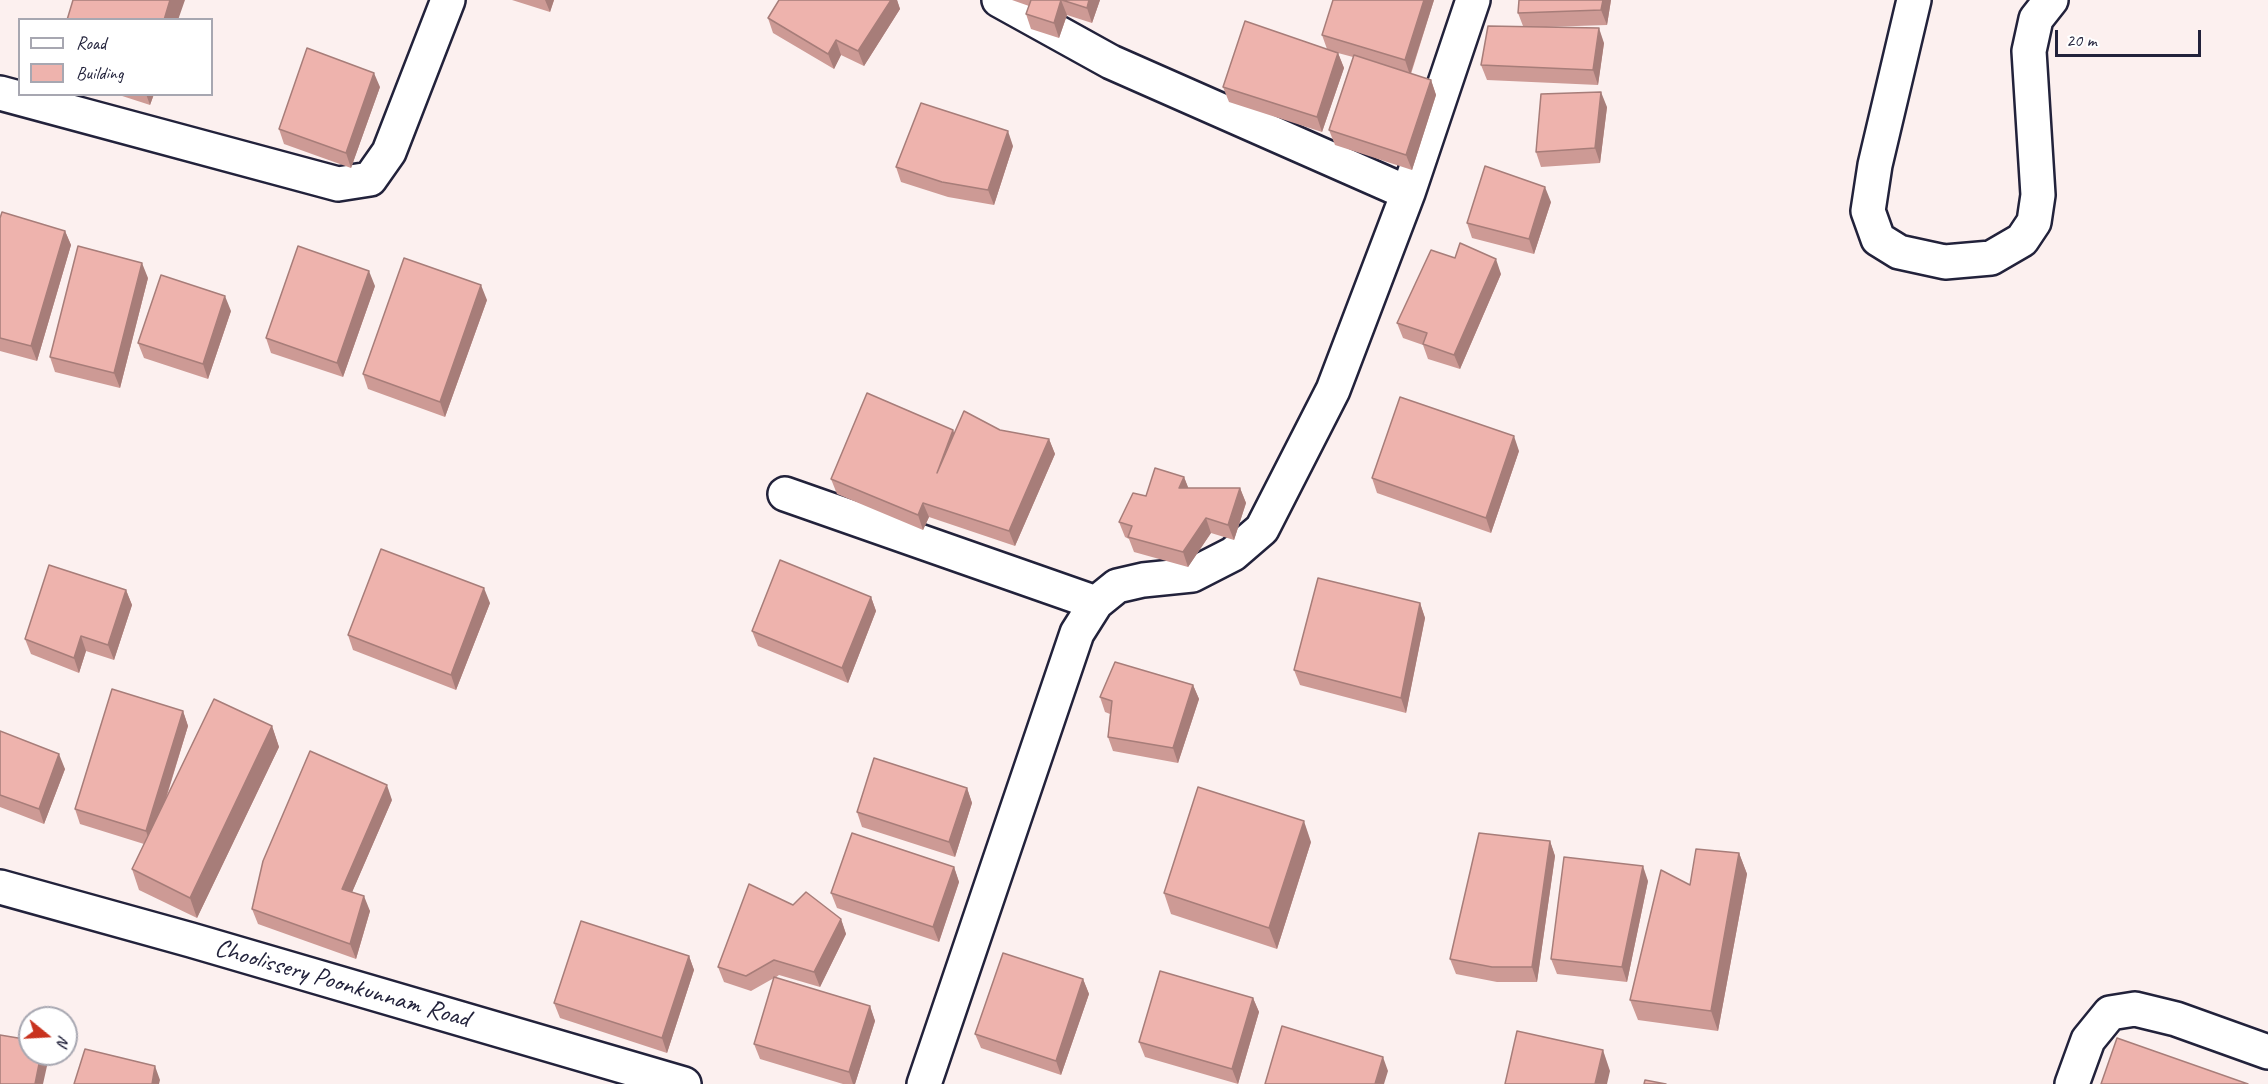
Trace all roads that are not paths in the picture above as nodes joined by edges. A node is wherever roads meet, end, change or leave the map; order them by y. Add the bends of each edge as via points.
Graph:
1 (448, 0) edge
2 (999, 0) edge
3 (1473, 0) edge
4 (1914, 0) edge
5 (2051, 0) edge
6 (0, 93) edge
7 (1408, 193) junction
8 (785, 494) dead end
9 (1096, 603) junction
10 (0, 887) edge
11 (2268, 1052) edge
12 (684, 1084) edge
13 (924, 1084) edge
14 (2072, 1084) edge

1 - 6 street via 389,152 370,180 338,184
2 - 7 street via 1111,62
3 - 7 street
4 - 5 street via 1875,165 1869,211 1878,239 1899,252 1946,262 1991,258 2022,240 2034,222 2038,195 2030,51 2036,19
7 - 9 street via 1333,390 1262,529 1233,554 1192,575 1117,586
8 - 9 street
9 - 13 street via 1077,633
10 - 12 street, Choolissery Poonkunnam Road
11 - 14 street via 2176,1018 2135,1009 2110,1013 2088,1040

